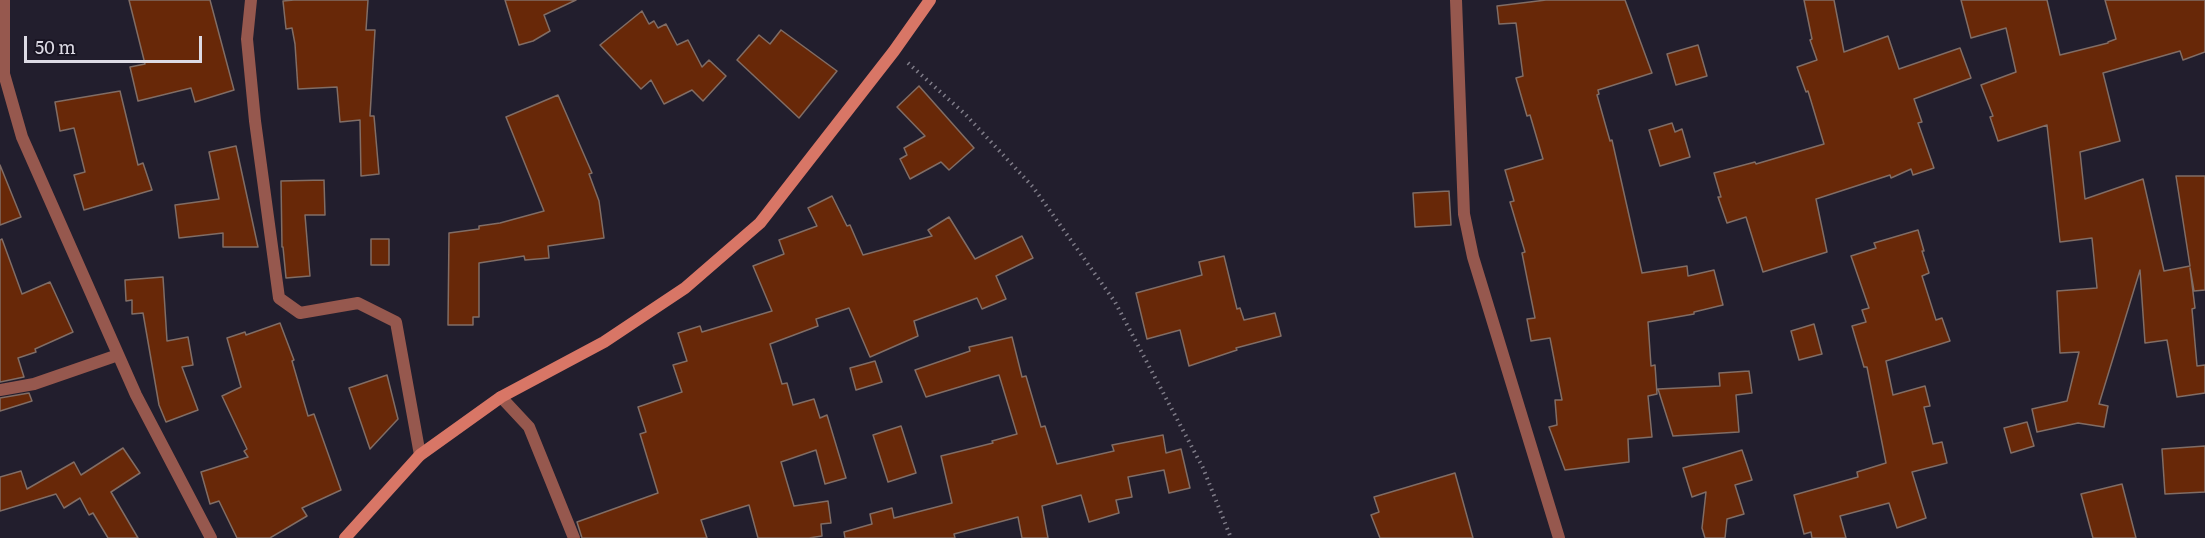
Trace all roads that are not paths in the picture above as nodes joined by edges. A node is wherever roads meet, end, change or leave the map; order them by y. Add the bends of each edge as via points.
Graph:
1 (4, 0) edge
2 (251, 0) edge
3 (930, 0) edge
4 (1456, 0) edge
5 (118, 355) junction
6 (0, 390) edge
7 (501, 397) junction
8 (420, 455) junction
9 (211, 538) edge
10 (345, 538) edge
11 (574, 538) edge
12 (1559, 538) edge

1 - 5 street via 4,74 22,137
2 - 8 street via 248,50 279,298 300,312 358,303 396,321
3 - 7 street via 760,223 685,288 604,342
4 - 12 street via 1464,214 1473,257
5 - 6 street via 34,384
5 - 9 street
7 - 8 street
7 - 11 street via 529,427
8 - 10 street

